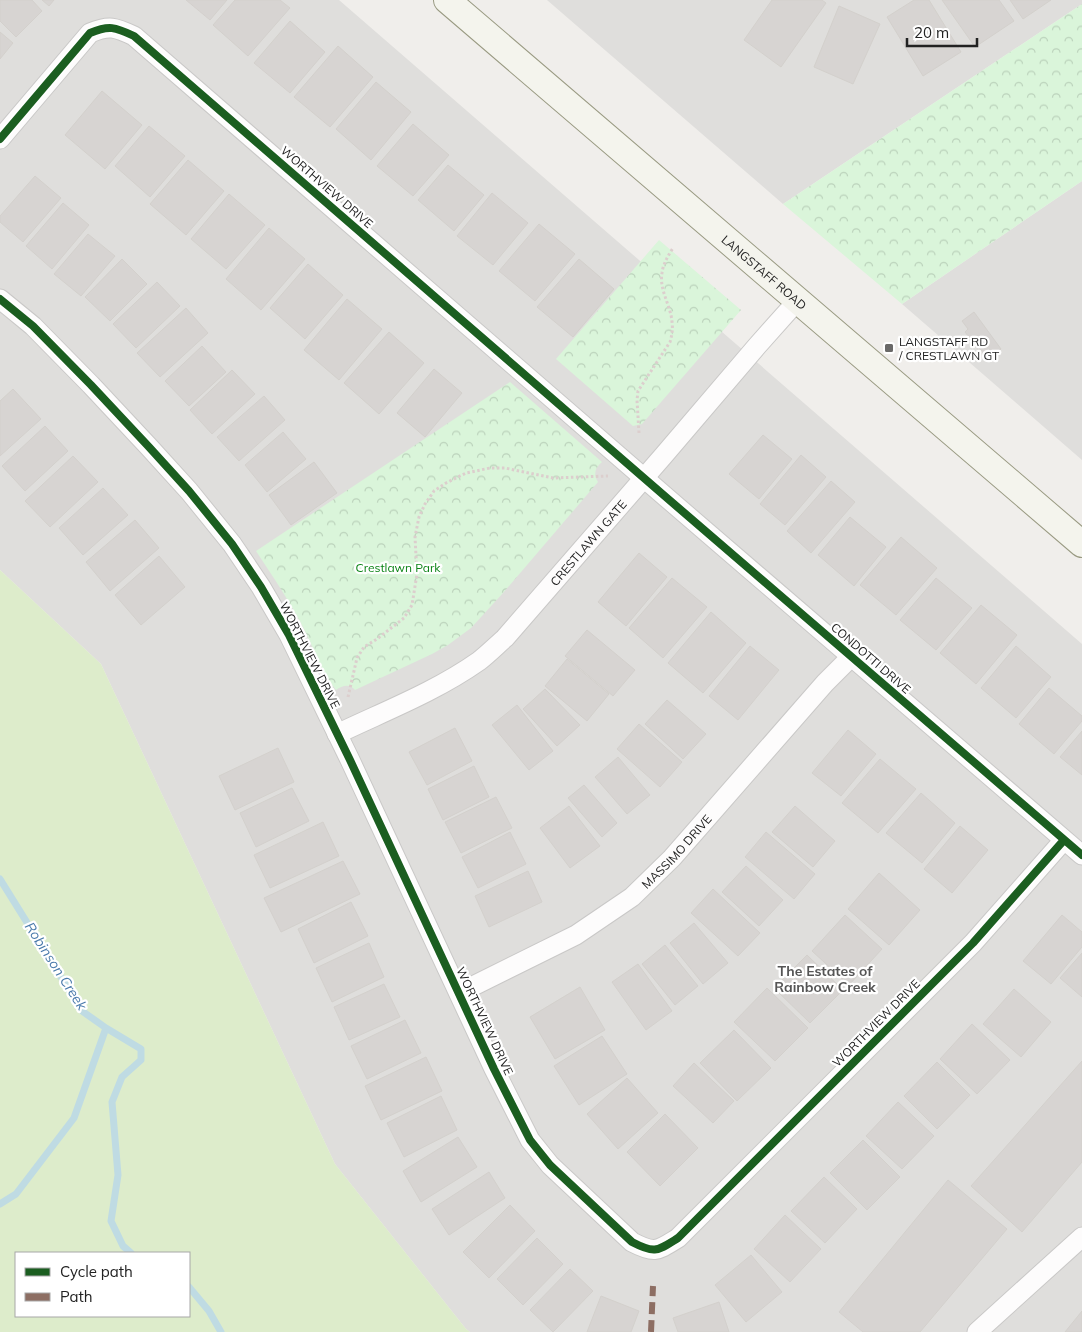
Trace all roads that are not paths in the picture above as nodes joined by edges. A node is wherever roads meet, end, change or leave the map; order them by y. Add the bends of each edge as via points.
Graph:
1 (447, 0) edge
2 (0, 138) edge
3 (0, 299) edge
4 (798, 300) junction
5 (644, 478) junction
6 (1082, 544) edge
7 (852, 656) junction
8 (337, 734) junction
9 (1064, 840) junction
10 (1082, 855) edge
11 (459, 993) junction
12 (1082, 1237) edge
13 (977, 1332) edge

1 - 4 street, LANGSTAFF ROAD
2 - 5 street, WORTHVIEW DRIVE via 90,33 104,27 120,29 134,36
3 - 8 street, WORTHVIEW DRIVE via 33,326 91,385 190,492 232,544 290,635
4 - 5 street, CRESTLAWN GATE
4 - 6 street, LANGSTAFF ROAD
5 - 7 street, CONDOTTI DRIVE
5 - 8 street, CRESTLAWN GATE via 505,638 480,660 427,692
7 - 9 street, CONDOTTI DRIVE
7 - 11 street, MASSIMO DRIVE via 672,858 632,897 576,936
8 - 11 street, WORTHVIEW DRIVE
9 - 10 street, CONDOTTI DRIVE
9 - 11 street, WORTHVIEW DRIVE via 973,943 678,1238 659,1250 646,1249 632,1242 550,1165 530,1140
12 - 13 street

